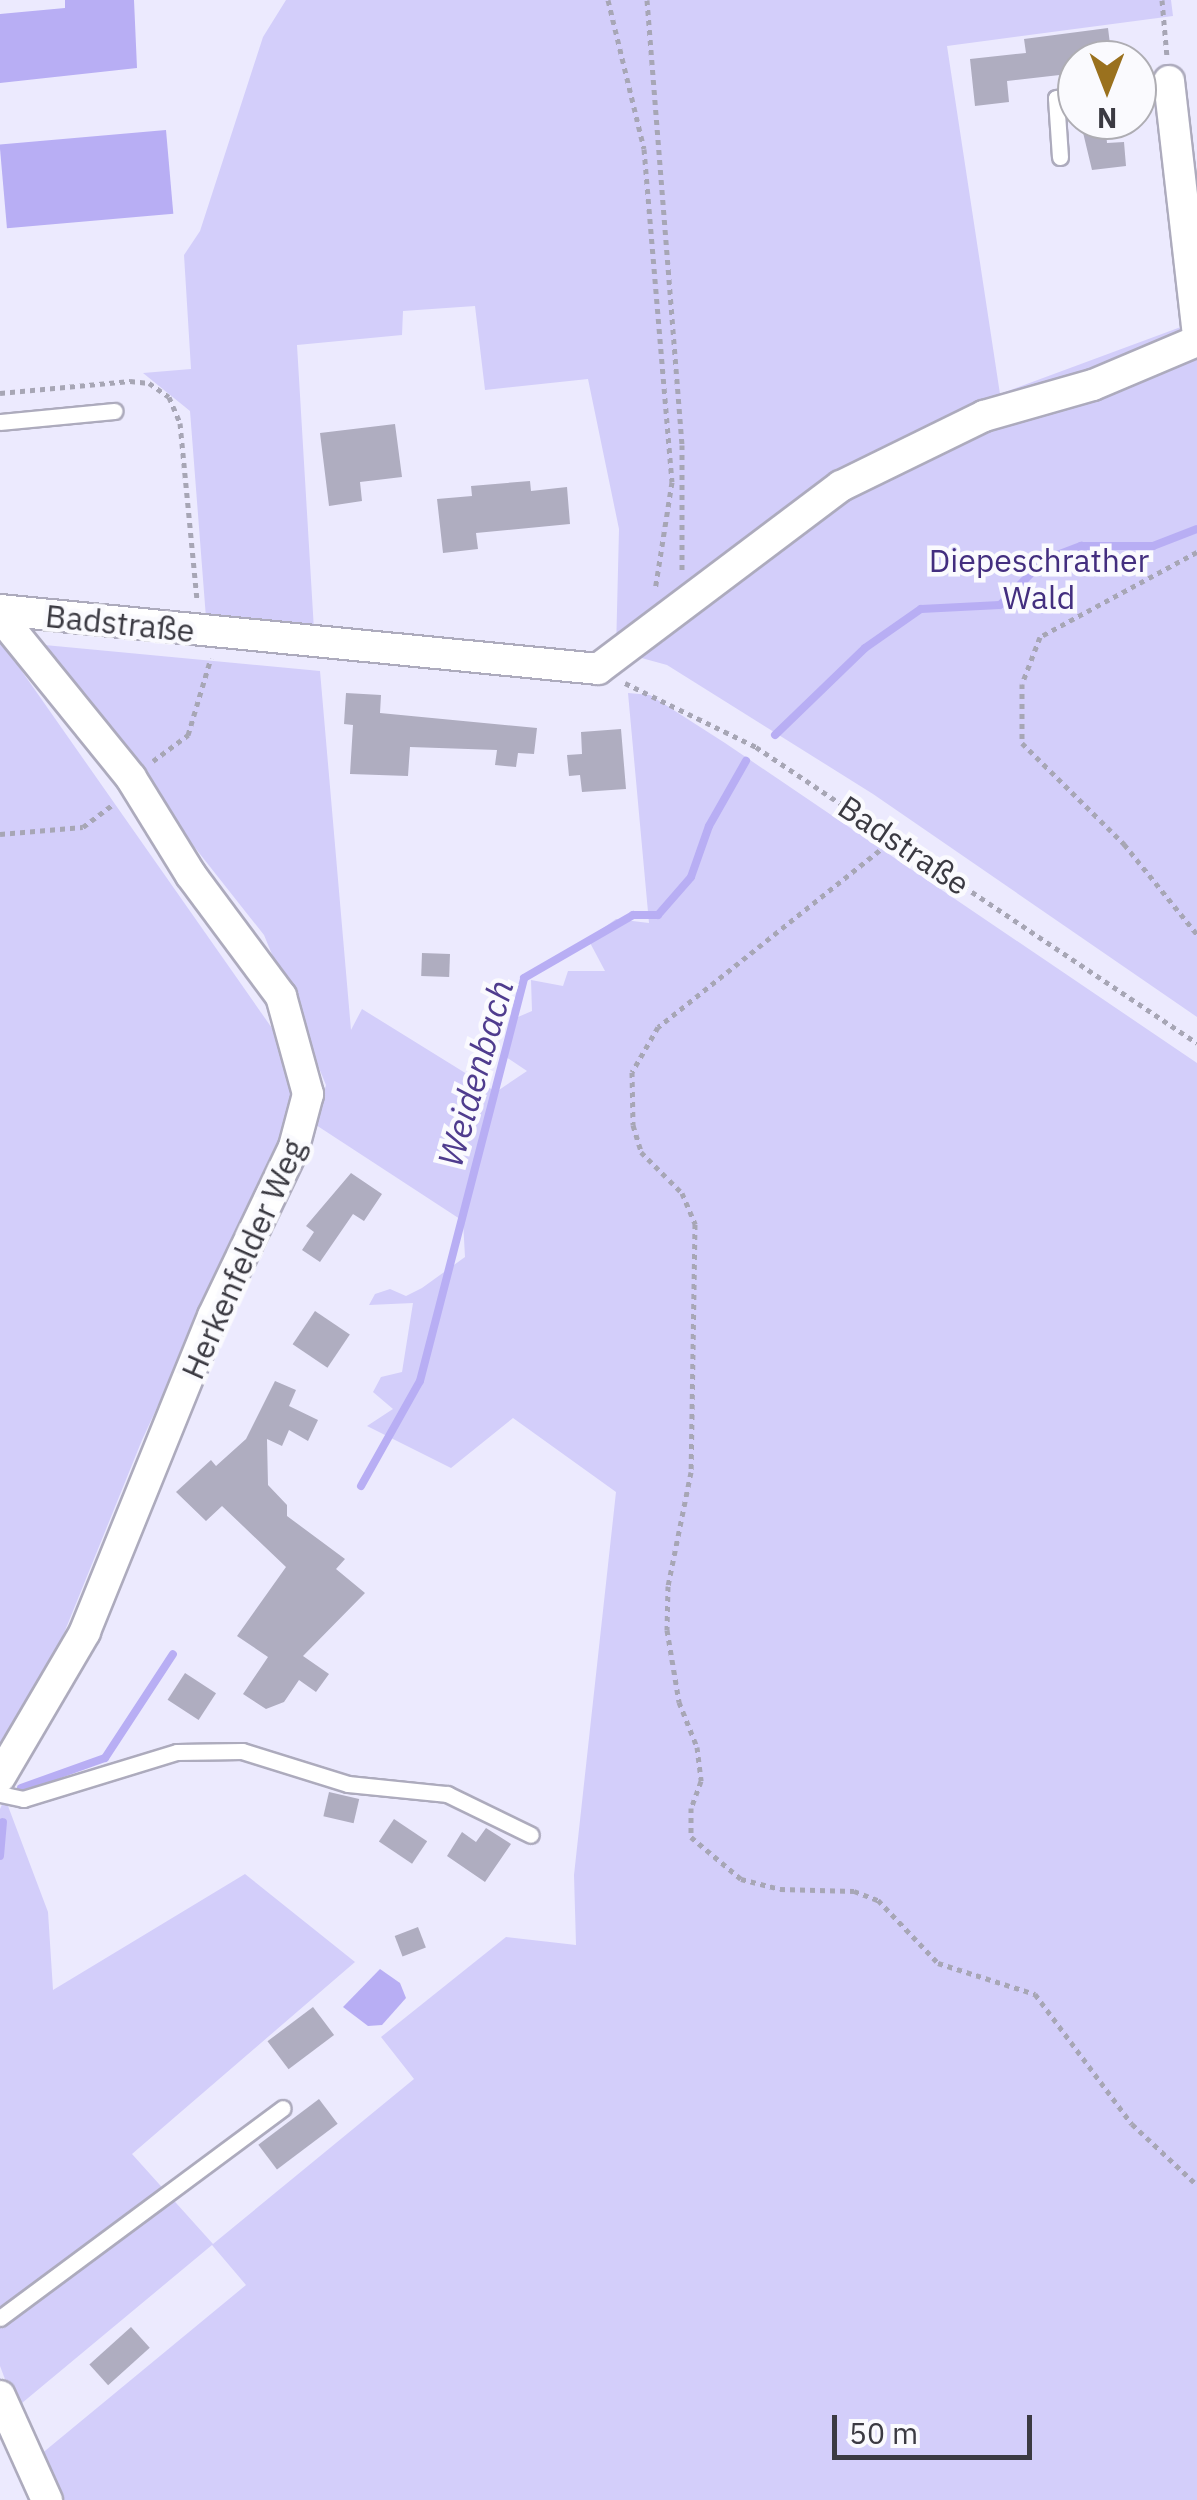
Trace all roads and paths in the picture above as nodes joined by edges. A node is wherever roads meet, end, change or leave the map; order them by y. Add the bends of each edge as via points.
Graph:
1 (608, 0) edge
2 (647, 0) edge
3 (1162, 0) edge
4 (1170, 81) junction
5 (1157, 82) edge
6 (1059, 140) edge
7 (1060, 157) dead end
8 (1197, 328) edge
9 (1197, 341) edge
10 (0, 393) edge
11 (114, 411) dead end
12 (0, 422) edge
13 (1197, 552) edge
14 (682, 600) junction
15 (0, 613) edge
16 (650, 628) junction
17 (205, 632) junction
18 (598, 670) junction
19 (134, 782) junction
20 (0, 834) edge
21 (894, 838) junction
22 (1197, 934) edge
23 (1197, 1043) edge
24 (0, 1778) edge
25 (0, 1794) edge
26 (532, 1835) dead end
27 (282, 2108) dead end
28 (1197, 2186) edge
29 (0, 2318) edge
30 (0, 2396) edge
31 (47, 2500) edge

1 - 16 path via 644,149 672,482
2 - 14 path via 682,445
3 - 4 path
4 - 5 lane
4 - 8 street
6 - 7 lane
9 - 14 street via 1093,385 984,416 840,486
10 - 17 path via 130,382 148,383 168,396 180,423 198,616
11 - 12 lane
13 - 22 path via 1040,638 1022,684 1022,743 1124,844
14 - 16 street
15 - 17 street, Badstraße
15 - 19 street, Herkenfelder Weg
16 - 18 street
17 - 18 street, Badstraße
17 - 19 path via 212,642 209,675 188,735
18 - 21 path, Badstraße via 756,747
19 - 20 path via 82,827
19 - 24 street, Herkenfelder Weg via 280,996 306,1069 304,1121 213,1316 84,1632
21 - 23 path, Badstraße
21 - 28 path via 658,1027 632,1072 633,1125 642,1152 682,1193 695,1224 691,1472 668,1586 667,1630 701,1781 690,1808 690,1838 741,1879 780,1890 854,1891 878,1900 938,1963 1035,1994 1132,2124
25 - 26 lane via 23,1799 177,1752 242,1752 348,1784 447,1794
27 - 29 lane
30 - 31 street

